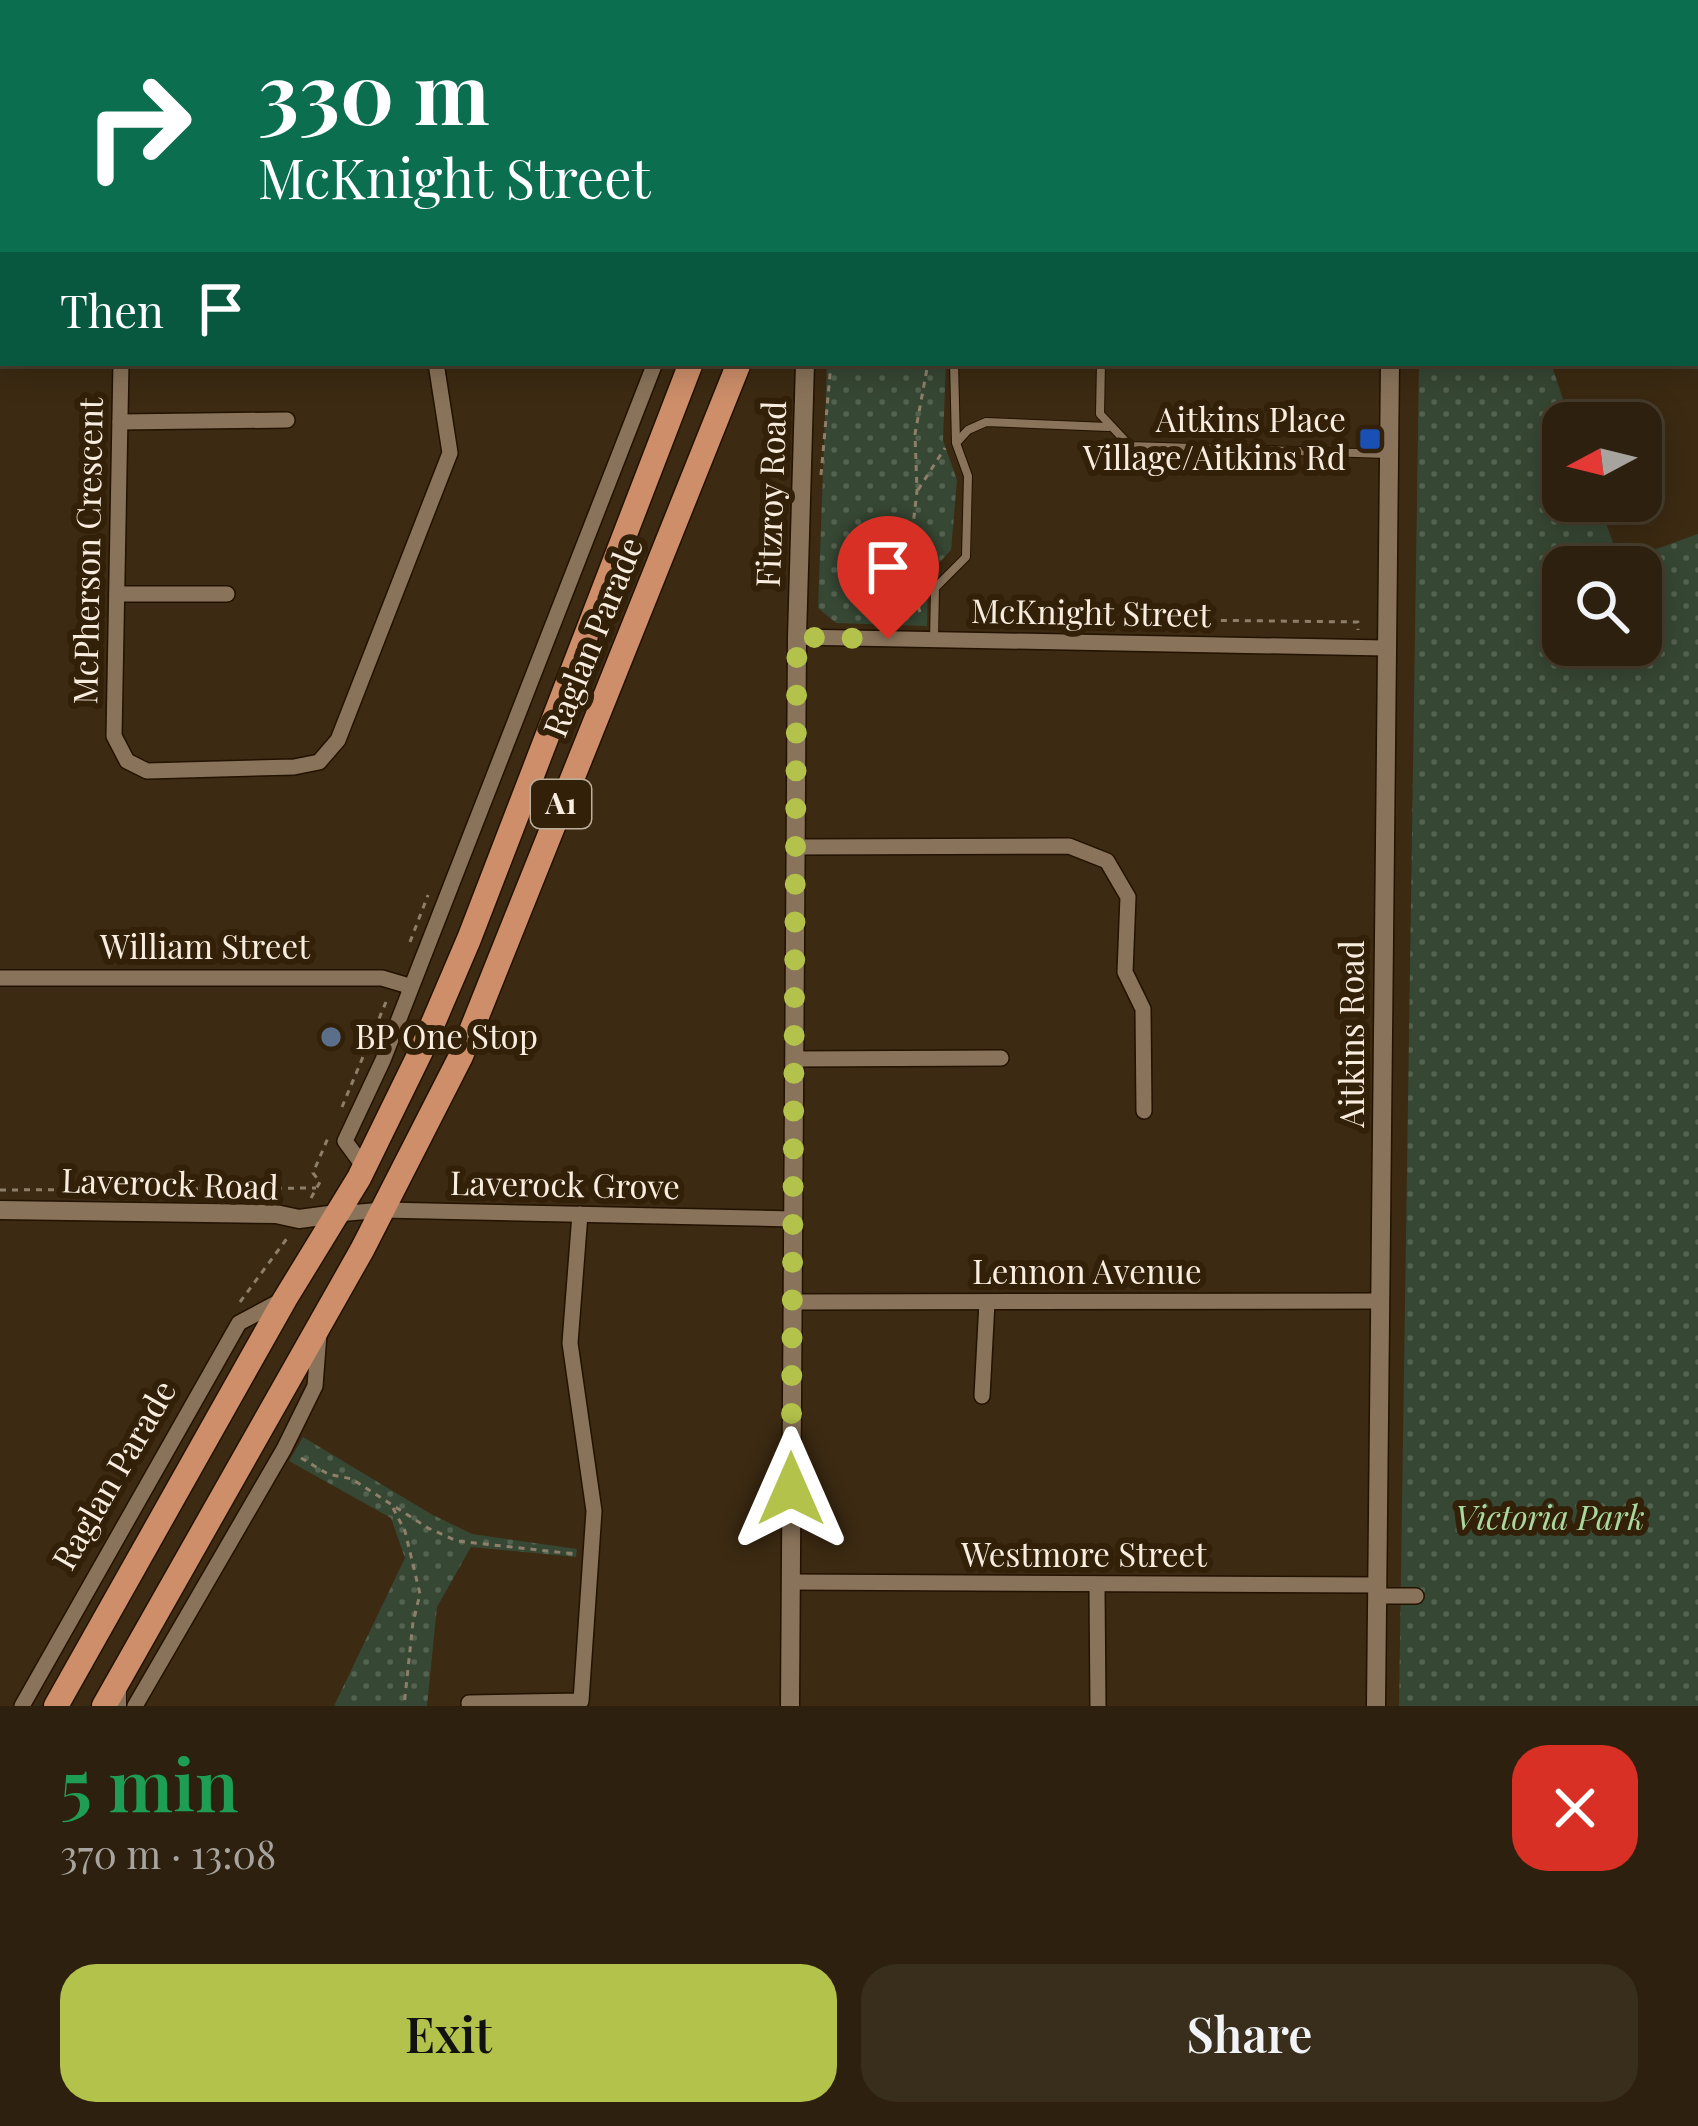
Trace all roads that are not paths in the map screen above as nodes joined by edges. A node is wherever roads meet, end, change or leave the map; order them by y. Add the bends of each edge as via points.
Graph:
1 (121, 366) edge
2 (436, 366) edge
3 (654, 366) edge
4 (691, 366) edge
5 (738, 366) edge
6 (805, 366) edge
7 (954, 366) edge
8 (1101, 366) edge
9 (1390, 366) edge
10 (287, 420) dead end
11 (120, 422) junction
12 (1109, 427) junction
13 (956, 443) junction
14 (1389, 454) junction
15 (117, 594) junction
16 (227, 594) dead end
17 (934, 633) junction
18 (797, 637) junction
19 (1384, 649) junction
20 (796, 848) junction
21 (0, 978) edge
22 (409, 986) junction
23 (1001, 1058) dead end
24 (794, 1059) junction
25 (1144, 1111) dead end
26 (364, 1167) junction
27 (0, 1210) edge
28 (382, 1210) junction
29 (337, 1214) junction
30 (580, 1214) junction
31 (794, 1219) junction
32 (285, 1299) junction
33 (1381, 1301) junction
34 (793, 1302) junction
35 (987, 1302) junction
36 (319, 1324) junction
37 (982, 1396) dead end
38 (791, 1582) junction
39 (1097, 1587) junction
40 (1377, 1591) junction
41 (1416, 1596) dead end
42 (122, 1675) junction
43 (469, 1703) edge
44 (22, 1706) edge
45 (56, 1706) edge
46 (104, 1706) edge
47 (122, 1706) edge
48 (135, 1706) edge
49 (790, 1706) edge
50 (1098, 1706) edge
51 (1376, 1706) edge

1 - 11 street, McPherson Crescent
2 - 15 street, McPherson Crescent via 450,453 338,740 320,762 147,771 127,761 114,736
3 - 22 street, Raglan Parade
4 - 26 highway, Raglan Parade / A1 via 470,940
5 - 28 highway, Raglan Parade / A1 via 461,1056
6 - 18 street, Fitzroy Road
7 - 13 lane
8 - 12 lane via 1100,414
9 - 14 street, Aitkins Road
10 - 11 street
11 - 15 street, McPherson Crescent
12 - 13 lane via 986,422
12 - 14 lane via 1130,446
13 - 17 lane via 968,476 966,557 935,588
14 - 19 street, Aitkins Road
15 - 16 street
17 - 18 street, McKnight Street
17 - 19 street, McKnight Street
18 - 20 street, Fitzroy Road
19 - 33 street, Aitkins Road
20 - 24 street, Fitzroy Road
20 - 25 street via 1069,846 1107,861 1128,897 1124,960 1143,1010
21 - 22 street, William Street via 382,978
22 - 26 street, Raglan Parade via 345,1141
23 - 24 street
24 - 31 street, Fitzroy Road
26 - 29 highway, Raglan Parade / A1
27 - 29 street, Laverock Road
28 - 29 street, Laverock Grove
28 - 30 street, Laverock Grove
28 - 36 highway, Raglan Parade / A1
29 - 32 highway, Raglan Parade / A1
30 - 31 street, Laverock Grove
30 - 43 street via 570,1343 594,1511 581,1701
31 - 34 street, Fitzroy Road
32 - 44 street, Raglan Parade via 239,1323
32 - 45 highway, Raglan Parade / A1
33 - 35 street, Lennon Avenue
33 - 40 street, Aitkins Road
34 - 35 street, Lennon Avenue
34 - 38 street, Fitzroy Road
35 - 37 street
36 - 42 highway, Raglan Parade / A1
36 - 48 street, Raglan Parade via 315,1386
38 - 39 street, Westmore Street
38 - 49 street, Fitzroy Road
39 - 40 street, Westmore Street
39 - 50 street
40 - 41 street, Westmore Street
40 - 51 street, Aitkins Road
42 - 46 highway, Raglan Parade / A1
42 - 47 lane, Raglan Parade

